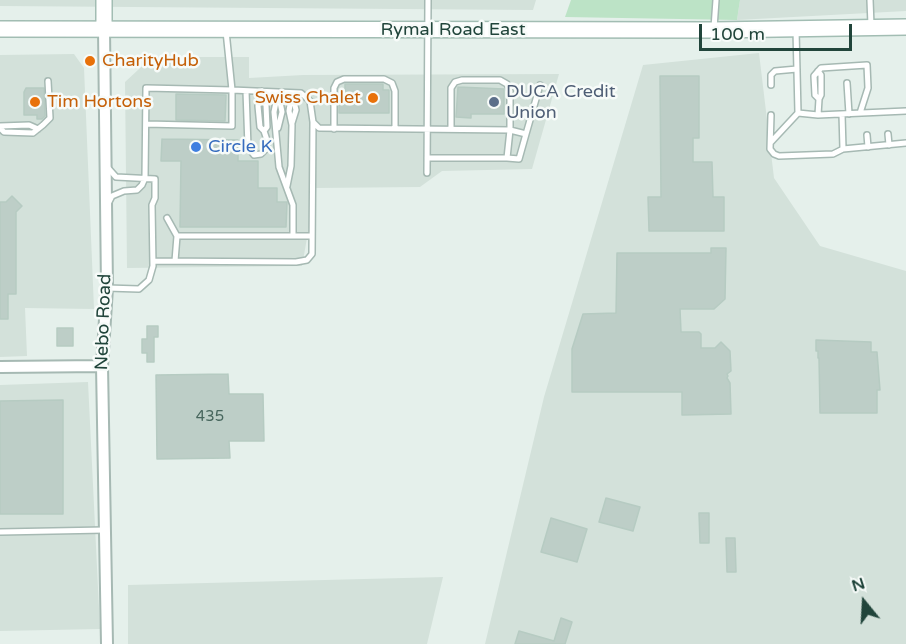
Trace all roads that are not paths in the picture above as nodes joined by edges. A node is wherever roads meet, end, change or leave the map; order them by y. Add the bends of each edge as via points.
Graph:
1 (104, 0) edge
2 (428, 0) edge
3 (716, 0) edge
4 (870, 0) edge
5 (906, 27) edge
6 (796, 28) junction
7 (871, 28) junction
8 (0, 29) edge
9 (104, 29) junction
10 (226, 30) junction
11 (426, 30) junction
12 (714, 30) junction
13 (797, 69) junction
14 (48, 81) dead end
15 (847, 83) dead end
16 (540, 85) dead end
17 (771, 85) dead end
18 (232, 90) junction
19 (246, 91) junction
20 (278, 92) junction
21 (292, 93) junction
22 (262, 95) junction
23 (906, 111) edge
24 (798, 113) junction
25 (845, 114) junction
26 (864, 114) junction
27 (771, 115) dead end
28 (818, 115) junction
29 (313, 122) junction
30 (146, 124) junction
31 (247, 125) junction
32 (232, 126) junction
33 (0, 127) edge
34 (334, 129) junction
35 (395, 129) junction
36 (427, 129) junction
37 (451, 129) junction
38 (510, 130) junction
39 (526, 134) junction
40 (888, 134) dead end
41 (867, 135) dead end
42 (771, 142) junction
43 (906, 144) edge
44 (889, 145) junction
45 (868, 147) junction
46 (843, 149) junction
47 (427, 158) junction
48 (507, 158) junction
49 (106, 165) junction
50 (427, 173) dead end
51 (145, 178) junction
52 (287, 189) junction
53 (106, 208) junction
54 (167, 218) dead end
55 (293, 235) junction
56 (177, 236) junction
57 (312, 236) junction
58 (153, 261) junction
59 (175, 261) junction
60 (106, 288) junction
61 (102, 366) junction
62 (0, 367) edge
63 (105, 530) junction
64 (0, 532) edge
65 (107, 644) edge

1 - 9 main road, Nebo Road
2 - 11 lane
3 - 12 lane
4 - 7 lane
5 - 7 main road, Rymal Road East
6 - 7 main road, Rymal Road East
6 - 12 main road, Rymal Road East
6 - 13 lane
8 - 9 main road, Rymal Road East
9 - 10 main road, Rymal Road East
9 - 49 street, Nebo Road
10 - 11 main road, Rymal Road East
10 - 18 lane
11 - 12 main road, Rymal Road East
11 - 36 lane
13 - 17 lane via 775,71
13 - 24 lane
14 - 33 lane via 50,118 33,133 4,132
15 - 25 lane
16 - 39 lane
18 - 19 lane
18 - 30 lane via 146,88
18 - 32 lane
19 - 22 lane
19 - 31 lane
20 - 21 lane
20 - 22 lane
20 - 52 lane via 274,112 279,167
21 - 29 lane via 301,93 310,101
21 - 52 lane
22 - 31 lane via 258,106 260,127 267,140 261,154 254,155 248,147
23 - 26 lane
24 - 28 lane
24 - 42 lane
25 - 26 lane
25 - 28 lane
25 - 46 lane
26 - 28 lane via 867,65 830,66 814,75
27 - 42 lane
29 - 34 lane via 320,128
29 - 57 lane
30 - 32 lane
30 - 51 lane
31 - 32 lane
34 - 35 lane
34 - 35 lane via 337,82 384,79 392,83 395,91
35 - 36 lane
36 - 37 lane
36 - 47 lane
37 - 38 lane
37 - 38 lane via 451,88 455,82 500,80 510,91
38 - 39 lane
38 - 48 lane
39 - 48 lane via 519,159
40 - 44 lane
41 - 45 lane
42 - 46 lane via 770,149 779,156 833,154
43 - 44 lane
44 - 45 lane
45 - 46 lane
47 - 48 lane
47 - 50 lane
49 - 51 lane via 116,177
49 - 53 street, Nebo Road
51 - 53 lane via 137,190 112,196
51 - 58 lane via 155,179
52 - 55 lane via 293,205
53 - 60 street, Nebo Road
54 - 56 lane
55 - 56 lane
55 - 57 lane
56 - 59 lane
57 - 59 lane via 312,254 307,260
58 - 59 lane
58 - 60 lane via 149,280 140,289
60 - 61 street, Nebo Road
61 - 62 street
61 - 63 street, Nebo Road
63 - 64 lane
63 - 65 street, Nebo Road

